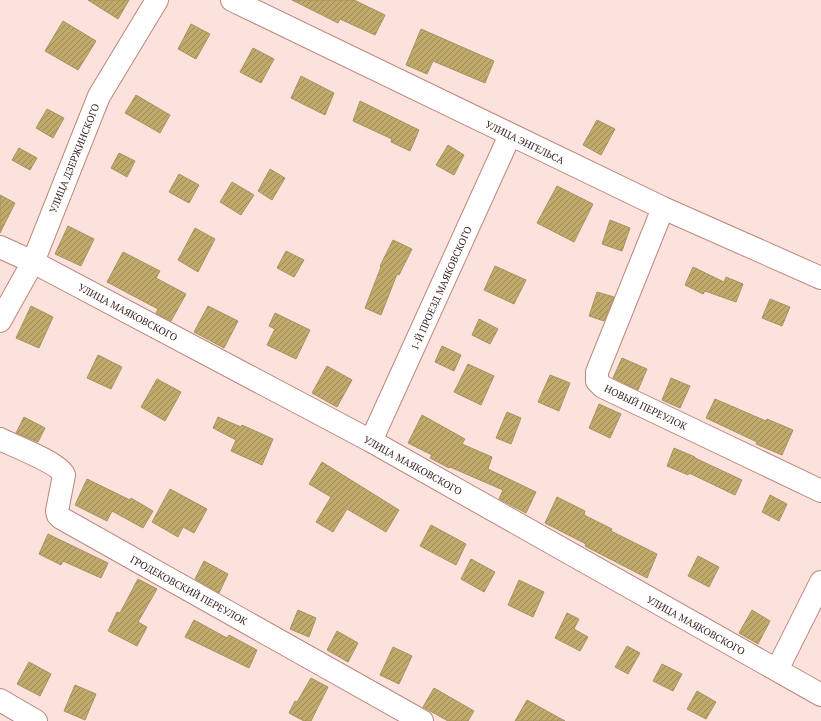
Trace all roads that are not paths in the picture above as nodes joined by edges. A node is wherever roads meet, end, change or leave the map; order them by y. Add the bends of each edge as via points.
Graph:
1 (157, 0) edge
2 (232, 0) edge
3 (510, 135) junction
4 (663, 208) junction
5 (0, 247) edge
6 (32, 262) junction
7 (821, 278) edge
8 (0, 321) edge
9 (0, 439) edge
10 (371, 441) junction
11 (821, 491) edge
12 (821, 582) edge
13 (777, 670) junction
14 (821, 695) edge
15 (0, 700) edge
16 (36, 721) edge
17 (422, 721) edge

1 - 6 street, УЛИЦА ДЗЕРЖИНСКОГО via 99,96
2 - 3 street, УЛИЦА ЭНГЕЛЬСА
3 - 4 street, УЛИЦА ЭНГЕЛЬСА
3 - 10 street, 1-Й ПРОЕЗД МАЯКОВСКОГО
4 - 7 street, УЛИЦА ЭНГЕЛЬСА
4 - 11 street, НОВЫЙ ПЕРЕУЛОК via 596,372 597,381 603,387
5 - 6 street, УЛИЦА МАЯКОВСКОГО
6 - 8 street, УЛИЦА ДЗЕРЖИНСКОГО
6 - 10 street, УЛИЦА МАЯКОВСКОГО
9 - 17 street, ГРОДЕКОВСКИЙ ПЕРЕУЛОК via 63,471 58,511 61,518
10 - 13 street, УЛИЦА МАЯКОВСКОГО
12 - 13 street
13 - 14 street, УЛИЦА МАЯКОВСКОГО
15 - 16 street

